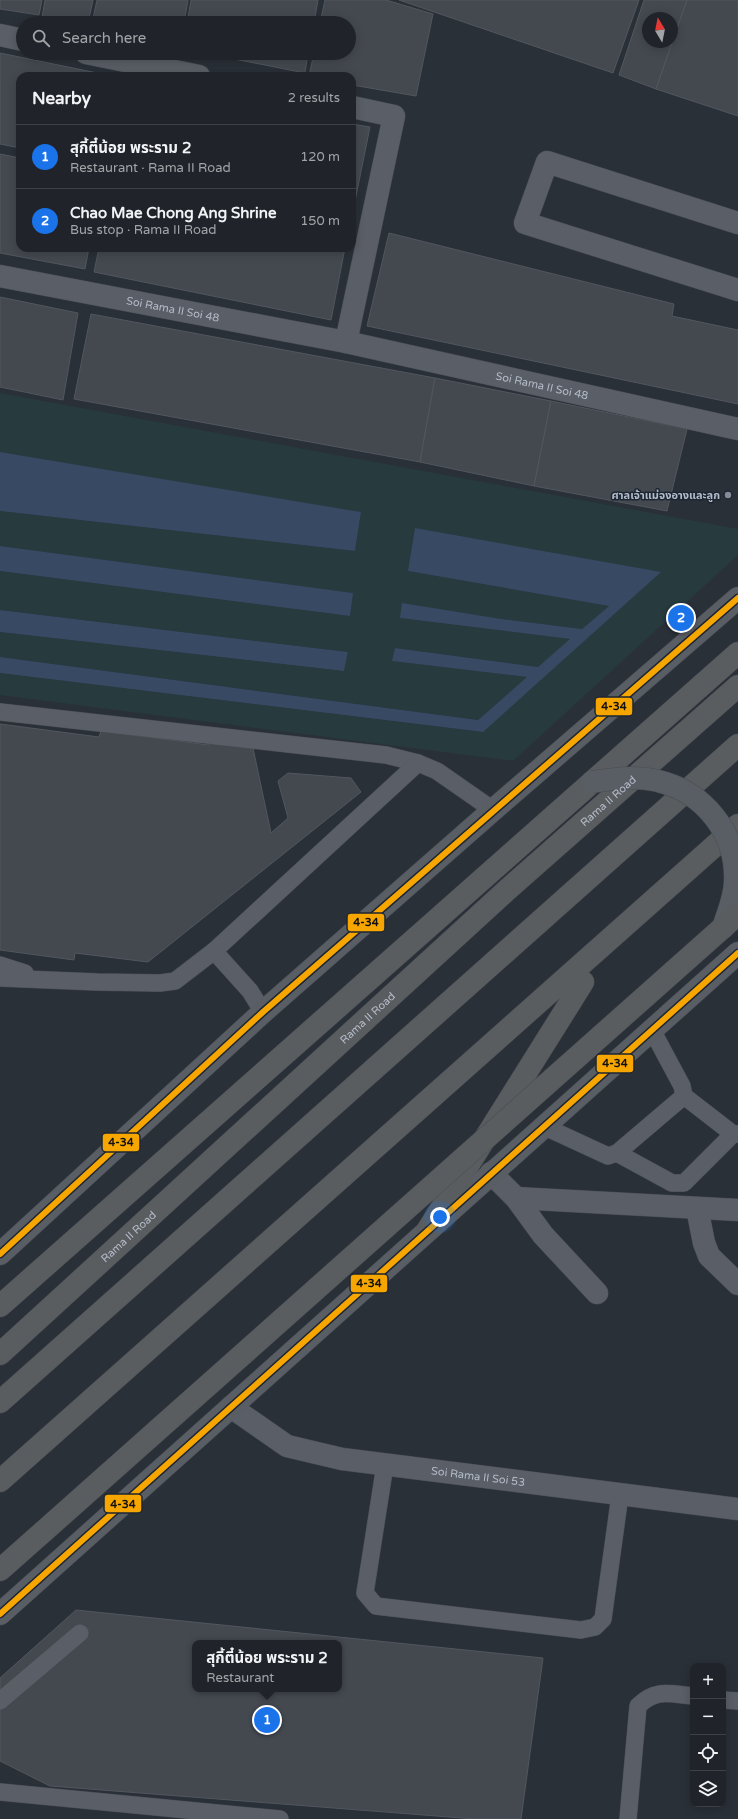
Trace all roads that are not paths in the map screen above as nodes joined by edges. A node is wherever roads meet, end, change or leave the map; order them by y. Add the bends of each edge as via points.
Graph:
1 (0, 35) edge
2 (16, 38) edge
3 (120, 60) edge
4 (179, 72) edge
5 (356, 108) edge
6 (738, 223) edge
7 (0, 276) edge
8 (738, 290) edge
9 (346, 342) junction
10 (738, 428) edge
11 (738, 598) edge
12 (738, 652) edge
13 (738, 686) edge
14 (0, 712) edge
15 (738, 745) edge
16 (418, 763) junction
17 (592, 782) junction
18 (493, 810) junction
19 (738, 825) edge
20 (738, 845) edge
21 (730, 921) edge
22 (214, 951) junction
23 (738, 952) edge
24 (0, 965) edge
25 (0, 978) edge
26 (48, 981) junction
27 (583, 982) junction
28 (263, 1012) junction
29 (652, 1030) junction
30 (684, 1096) junction
31 (544, 1126) junction
32 (736, 1134) edge
33 (617, 1153) junction
34 (491, 1173) junction
35 (516, 1198) junction
36 (697, 1208) junction
37 (738, 1210) edge
38 (426, 1231) junction
39 (0, 1254) edge
40 (738, 1284) edge
41 (597, 1293) dead end
42 (0, 1306) edge
43 (0, 1354) edge
44 (0, 1402) edge
45 (231, 1407) junction
46 (385, 1465) junction
47 (0, 1482) edge
48 (620, 1494) junction
49 (0, 1497) edge
50 (738, 1509) edge
51 (0, 1570) edge
52 (0, 1614) edge
53 (80, 1633) dead end
54 (690, 1696) edge
55 (1, 1698) edge
56 (726, 1700) edge
57 (738, 1701) edge
58 (0, 1792) edge
59 (280, 1819) edge
60 (628, 1819) edge

1 - 2 street
3 - 4 street
5 - 9 street via 394,116
6 - 8 street via 547,162 525,223
7 - 9 street, Soi Rama II Soi 48
9 - 10 street, Soi Rama II Soi 48
11 - 18 main road
12 - 17 highway
13 - 43 highway, Rama II Road via 507,890
14 - 16 lane via 386,755
15 - 44 highway
16 - 18 lane via 437,771
16 - 22 lane
17 - 21 main road, bridge via 622,778 657,781 688,792 710,811 720,823 728,840 735,868
17 - 42 highway
18 - 28 main road
19 - 47 highway
20 - 27 highway
21 - 51 highway, bridge
22 - 26 lane via 175,981
22 - 28 lane via 250,991
23 - 29 main road
24 - 26 lane
25 - 26 lane
27 - 38 highway
27 - 49 highway
28 - 39 main road
29 - 30 lane via 682,1086
29 - 31 main road
30 - 32 lane
30 - 33 lane
31 - 33 lane via 608,1156
31 - 34 main road
32 - 33 lane via 684,1183 672,1183
34 - 35 street
34 - 38 main road
35 - 36 street
35 - 41 street via 543,1235
36 - 37 street
36 - 40 street via 709,1256
38 - 45 main road
45 - 46 street, Soi Rama II Soi 53 via 287,1446 342,1459
45 - 52 main road
46 - 48 street, Soi Rama II Soi 53
46 - 48 lane via 365,1593 376,1606 581,1630 595,1627 603,1618
48 - 50 street, Soi Rama II Soi 53
53 - 55 lane
54 - 60 lane via 660,1693 646,1698 638,1706
56 - 57 lane
58 - 59 lane

